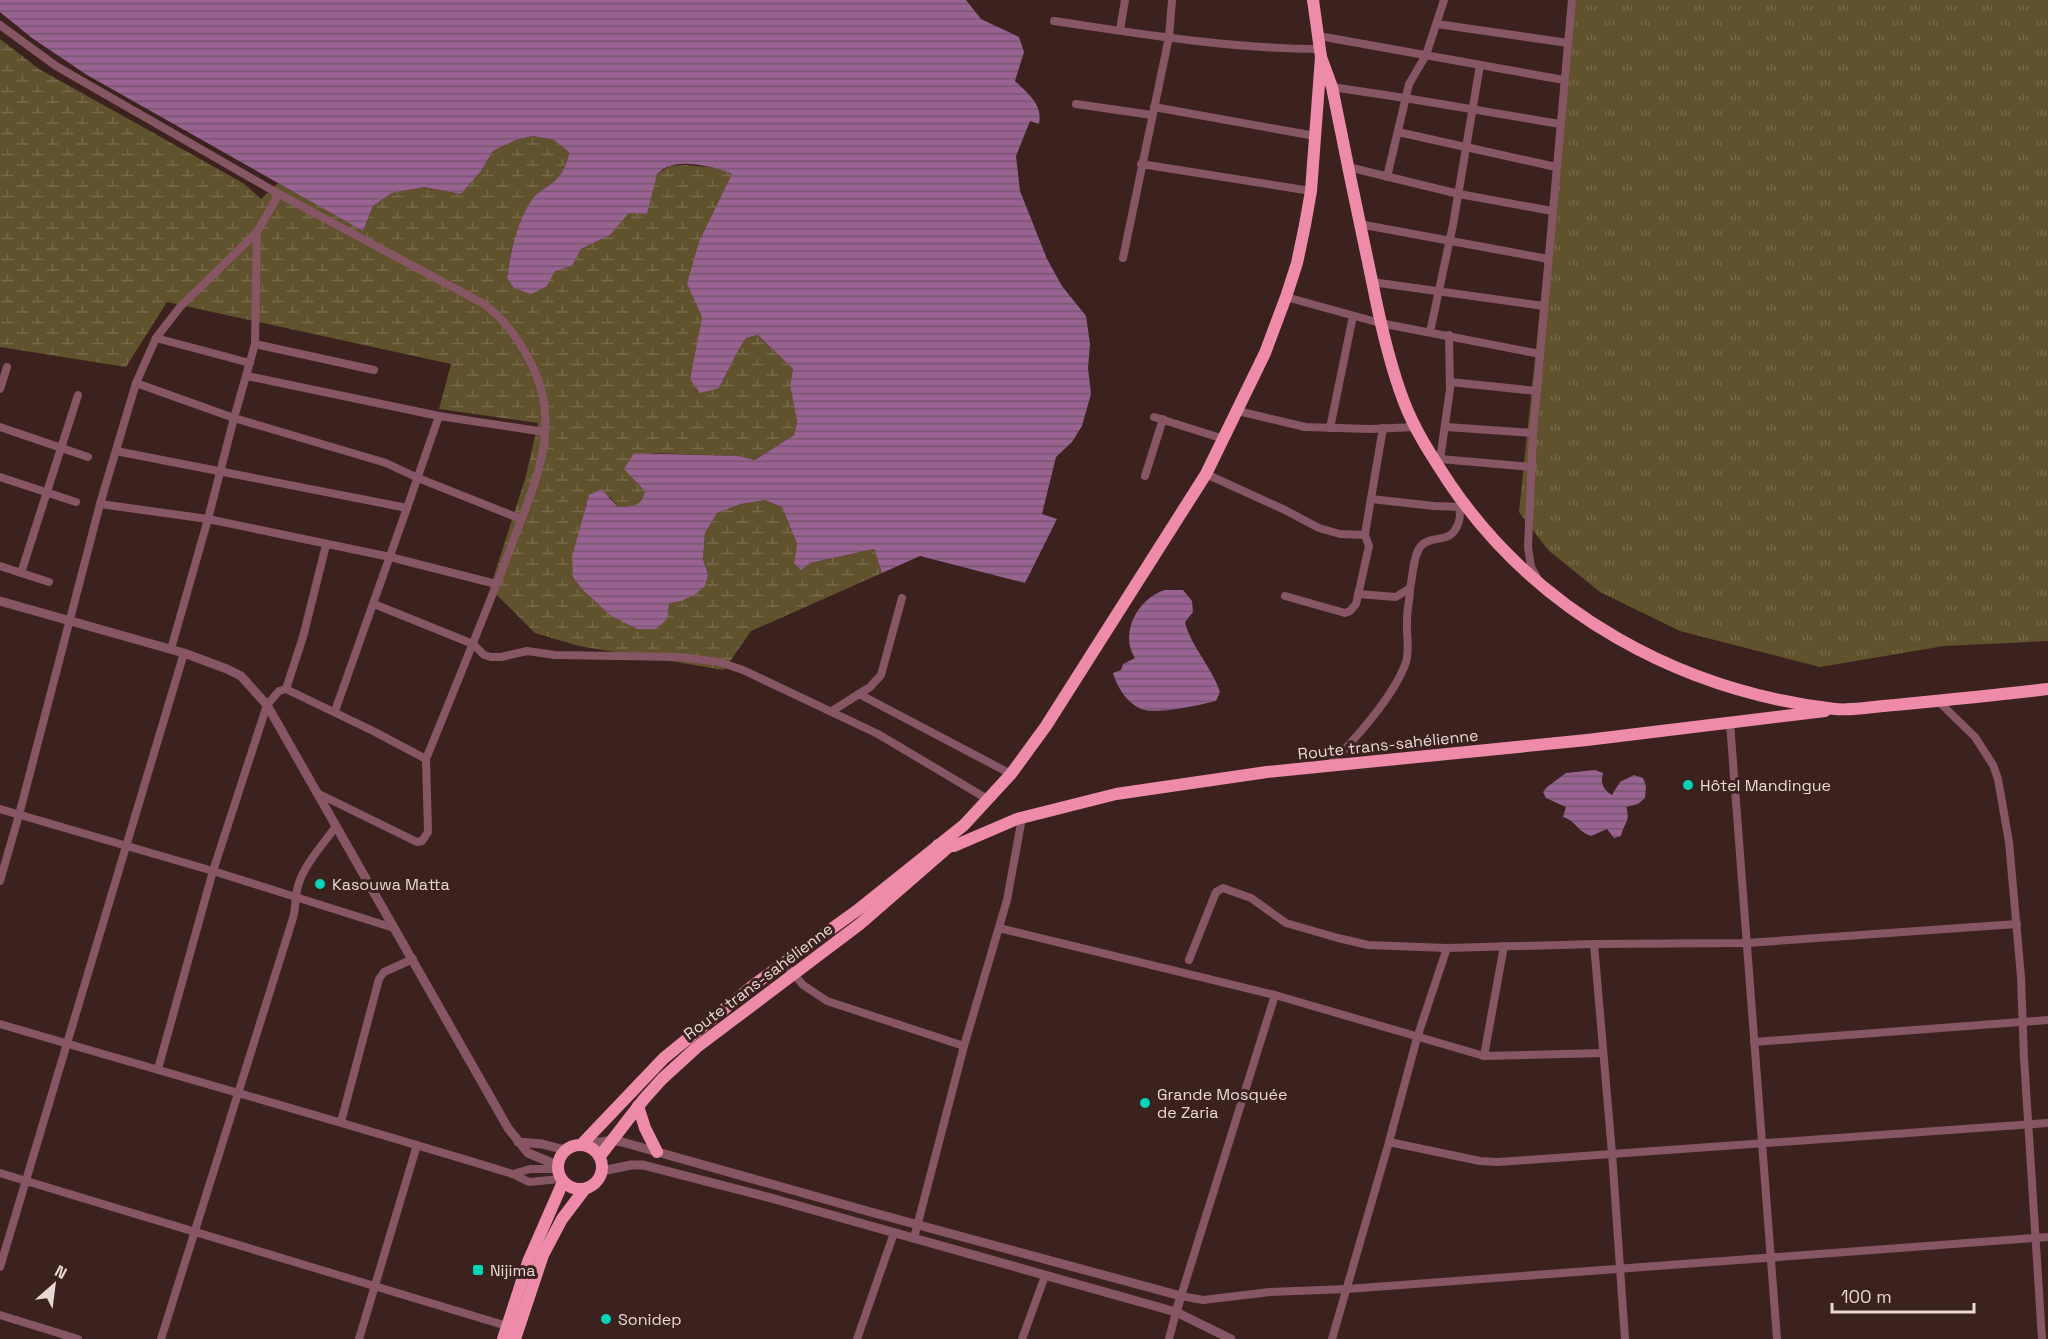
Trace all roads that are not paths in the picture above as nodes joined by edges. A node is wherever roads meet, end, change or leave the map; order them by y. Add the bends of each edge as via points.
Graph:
1 (1125, 0) edge
2 (1172, 0) edge
3 (1313, 0) edge
4 (1444, 0) edge
5 (1572, 0) edge
6 (1054, 21) dead end
7 (1437, 24) junction
8 (0, 25) edge
9 (1120, 30) junction
10 (1169, 37) junction
11 (1568, 43) junction
12 (1320, 47) junction
13 (1426, 55) junction
14 (1480, 65) junction
15 (1564, 80) junction
16 (1332, 87) junction
17 (1405, 98) junction
18 (1076, 104) dead end
19 (1474, 109) junction
20 (1153, 111) junction
21 (1560, 124) junction
22 (1398, 132) junction
23 (1314, 136) junction
24 (1468, 146) junction
25 (1141, 164) junction
26 (1556, 166) junction
27 (1348, 167) junction
28 (1387, 177) junction
29 (1311, 191) junction
30 (279, 194) junction
31 (1459, 194) junction
32 (1552, 211) junction
33 (1359, 224) junction
34 (257, 232) junction
35 (1450, 239) junction
36 (1122, 258) dead end
37 (1548, 259) junction
38 (1372, 282) junction
39 (1439, 291) junction
40 (1286, 297) junction
41 (1544, 306) junction
42 (1353, 316) junction
43 (1380, 323) junction
44 (1430, 332) junction
45 (1449, 335) junction
46 (156, 338) junction
47 (255, 344) junction
48 (1540, 354) junction
49 (250, 363) junction
50 (7, 367) dead end
51 (374, 370) dead end
52 (247, 376) junction
53 (1450, 382) junction
54 (136, 383) junction
55 (0, 388) edge
56 (1537, 391) junction
57 (78, 395) dead end
58 (1238, 411) junction
59 (439, 416) junction
60 (1154, 417) dead end
61 (234, 418) junction
62 (1163, 419) junction
63 (0, 427) edge
64 (1416, 427) junction
65 (1446, 427) junction
66 (1330, 428) junction
67 (1383, 428) junction
68 (545, 432) junction
69 (1533, 433) junction
70 (1224, 439) junction
71 (62, 448) junction
72 (116, 450) junction
73 (88, 458) dead end
74 (1439, 463) junction
75 (1533, 466) junction
76 (220, 471) junction
77 (1206, 474) junction
78 (1145, 476) dead end
79 (0, 477) edge
80 (418, 478) junction
81 (48, 493) junction
82 (1371, 499) junction
83 (76, 502) dead end
84 (100, 504) junction
85 (1462, 507) junction
86 (407, 508) junction
87 (208, 519) junction
88 (521, 519) junction
89 (1365, 535) junction
90 (326, 545) junction
91 (390, 557) junction
92 (0, 566) edge
93 (21, 573) junction
94 (50, 582) dead end
95 (496, 584) junction
96 (1410, 588) junction
97 (1544, 589) junction
98 (1358, 594) junction
99 (1285, 596) dead end
100 (902, 598) dead end
101 (0, 601) edge
102 (374, 604) junction
103 (69, 621) junction
104 (473, 644) junction
105 (171, 649) junction
106 (184, 653) junction
107 (286, 689) junction
108 (2048, 689) edge
109 (859, 694) junction
110 (1938, 701) junction
111 (267, 705) junction
112 (1838, 710) junction
113 (334, 711) junction
114 (832, 711) junction
115 (1731, 723) junction
116 (426, 759) junction
117 (1328, 767) junction
118 (1011, 774) junction
119 (319, 794) junction
120 (989, 800) junction
121 (0, 809) edge
122 (20, 815) junction
123 (1022, 818) junction
124 (336, 826) junction
125 (125, 846) junction
126 (944, 846) junction
127 (213, 871) junction
128 (0, 881) edge
129 (297, 897) junction
130 (2018, 924) junction
131 (394, 928) junction
132 (999, 928) junction
133 (1747, 943) junction
134 (1594, 944) junction
135 (1503, 946) junction
136 (1448, 948) junction
137 (413, 959) junction
138 (1190, 960) dead end
139 (789, 969) junction
140 (1275, 995) junction
141 (2048, 1020) edge
142 (2023, 1022) junction
143 (0, 1024) edge
144 (1417, 1038) junction
145 (1754, 1042) junction
146 (67, 1043) junction
147 (964, 1046) junction
148 (1603, 1053) junction
149 (1484, 1056) junction
150 (158, 1069) junction
151 (237, 1094) junction
152 (638, 1106) junction
153 (341, 1122) junction
154 (2048, 1123) edge
155 (2028, 1124) junction
156 (613, 1140) junction
157 (518, 1142) junction
158 (1389, 1142) junction
159 (1762, 1144) junction
160 (417, 1145) junction
161 (581, 1145) junction
162 (565, 1150) junction
163 (657, 1152) junction
164 (1612, 1154) junction
165 (600, 1156) junction
166 (602, 1171) junction
167 (0, 1173) edge
168 (513, 1174) junction
169 (559, 1174) junction
170 (26, 1181) junction
171 (584, 1190) junction
172 (917, 1224) junction
173 (194, 1233) junction
174 (894, 1233) junction
175 (2048, 1237) edge
176 (914, 1238) junction
177 (2036, 1238) junction
178 (1770, 1259) junction
179 (0, 1267) edge
180 (1619, 1270) junction
181 (1045, 1276) junction
182 (374, 1287) junction
183 (1347, 1289) junction
184 (1180, 1296) junction
185 (1176, 1312) junction
186 (0, 1315) edge
187 (513, 1331) edge
188 (78, 1339) edge
189 (161, 1339) edge
190 (359, 1339) edge
191 (503, 1339) edge
192 (856, 1339) edge
193 (1022, 1339) edge
194 (1169, 1339) edge
195 (1231, 1339) edge
196 (1332, 1339) edge
197 (1625, 1339) edge
198 (1777, 1339) edge
199 (2042, 1339) edge

1 - 9 street
2 - 10 street
3 - 12 highway
4 - 7 street
5 - 11 street
6 - 9 street
7 - 11 street
7 - 13 street
8 - 30 street via 56,66
9 - 10 street
10 - 12 street via 1286,49
10 - 20 street
11 - 15 street
12 - 13 street
12 - 16 highway
12 - 23 highway, Route trans-sahélienne
13 - 14 street
13 - 17 street
14 - 15 street
14 - 19 street
15 - 21 street
16 - 17 street
16 - 27 highway
17 - 19 street
17 - 22 street
18 - 20 street
19 - 21 street
19 - 24 street
20 - 23 street
20 - 25 street
21 - 26 street
22 - 24 street
22 - 28 street
23 - 29 highway, Route trans-sahélienne
24 - 26 street
24 - 31 street
25 - 29 street
25 - 36 street
26 - 32 street
27 - 28 street
27 - 33 highway
28 - 31 street
29 - 40 highway, Route trans-sahélienne
30 - 34 street
30 - 68 street via 498,314 516,338 537,381 545,412
31 - 32 street
31 - 35 street
32 - 37 street
33 - 35 street
33 - 38 highway
34 - 46 street via 180,307
34 - 47 street
35 - 37 street
35 - 39 street
37 - 41 street
38 - 39 street
38 - 43 highway
39 - 41 street
39 - 44 street
40 - 42 street
40 - 58 highway, Route trans-sahélienne
41 - 48 street
42 - 43 street
42 - 66 street
43 - 44 street
43 - 64 highway via 1395,376
44 - 45 street
45 - 48 street
45 - 53 street
46 - 49 street
46 - 54 street
47 - 49 street
47 - 51 street
48 - 56 street
49 - 52 street
50 - 55 street
52 - 59 street
52 - 61 street
53 - 56 street
53 - 65 street
54 - 61 street
54 - 72 street
56 - 69 street
57 - 71 street
58 - 66 street via 1305,427
58 - 70 highway, Route trans-sahélienne
59 - 68 street
59 - 80 street
60 - 62 street
61 - 76 street
61 - 80 street via 386,463
62 - 70 street
62 - 78 street
63 - 71 street
64 - 67 street
64 - 74 highway
65 - 69 street
65 - 74 street
66 - 67 street
67 - 82 street
68 - 88 street via 539,470
69 - 75 street
70 - 77 highway, Route trans-sahélienne
71 - 73 street
71 - 81 street
72 - 76 street
72 - 84 street
74 - 75 street
74 - 85 highway
75 - 97 street via 1528,547 1531,567
76 - 86 street
76 - 87 street
77 - 89 street via 1319,528
77 - 118 highway, Route trans-sahélienne via 1109,630
79 - 81 street
80 - 86 street
80 - 88 street
81 - 83 street
81 - 93 street
82 - 85 street
82 - 89 street
84 - 87 street
84 - 103 street
85 - 96 street via 1453,534 1427,541 1420,547
85 - 97 highway
86 - 91 street
87 - 90 street
87 - 105 street
88 - 95 street
89 - 98 street via 1369,546
90 - 91 street
90 - 107 street
91 - 95 street
91 - 102 street
92 - 93 street
93 - 94 street
95 - 104 street
96 - 98 street via 1396,597
96 - 117 street via 1408,651 1403,669 1378,710
97 - 112 highway via 1631,647 1671,665 1771,697
98 - 99 street via 1356,604 1345,613
100 - 109 street via 881,675
101 - 103 street
102 - 104 street
102 - 113 street
103 - 105 street
103 - 122 street
104 - 114 street via 491,657 527,651 703,659 744,670
104 - 116 street
105 - 106 street
106 - 111 street via 241,676
106 - 125 street
107 - 111 street
107 - 113 street
108 - 110 highway
109 - 114 street
109 - 118 street
110 - 112 highway
110 - 130 street via 1974,737 1995,772 2009,842
111 - 119 street
111 - 127 street
112 - 115 highway, Route trans-sahélienne
113 - 116 street
114 - 120 street
115 - 117 highway, Route trans-sahélienne
115 - 133 street
116 - 119 street via 428,832 422,841
117 - 123 highway, Route trans-sahélienne via 1116,794
118 - 120 highway, Route trans-sahélienne
119 - 124 street
120 - 126 highway, Route trans-sahélienne
121 - 122 street
122 - 125 street
122 - 128 street
123 - 126 highway, Route trans-sahélienne via 958,845
123 - 132 street
124 - 129 street via 306,867
124 - 131 street
125 - 127 street
125 - 146 street
126 - 139 highway, Route trans-sahélienne via 859,909
127 - 129 street
127 - 150 street
129 - 131 street
129 - 151 street
130 - 133 street
130 - 142 street
131 - 137 street
132 - 140 street
132 - 147 street
133 - 134 street
133 - 145 street
134 - 135 street
134 - 148 street
135 - 136 street
135 - 149 street
136 - 138 street via 1368,945 1338,938 1286,923 1251,898 1223,888 1216,892
136 - 144 street
137 - 153 street via 384,972 378,979
137 - 157 street
139 - 147 street via 810,991 827,1001
139 - 152 highway, Route trans-sahélienne via 697,1047
139 - 161 highway, Route trans-sahélienne via 755,984 664,1058
140 - 144 street
140 - 184 street
141 - 142 street
142 - 145 street
142 - 155 street
143 - 146 street
144 - 149 street
144 - 158 street
145 - 159 street
146 - 150 street
146 - 170 street
147 - 172 street
148 - 149 street
148 - 164 street
150 - 151 street
151 - 153 street
151 - 173 street
152 - 156 highway, Route trans-sahélienne
152 - 163 highway
153 - 160 street
154 - 155 street
155 - 159 street
155 - 177 street
156 - 161 street
156 - 163 street
156 - 165 highway, Route trans-sahélienne
157 - 162 street
157 - 169 street
158 - 164 street via 1498,1162
158 - 183 street
159 - 164 street
159 - 178 street
160 - 168 street
160 - 182 street
161 - 162 highway, Route trans-sahélienne
161 - 165 highway
162 - 169 highway
163 - 172 street
164 - 180 street
165 - 166 highway
166 - 171 highway via 596,1183
166 - 174 street via 643,1165
167 - 170 street
168 - 169 street via 530,1169
168 - 169 street via 529,1182
169 - 171 highway via 573,1189
169 - 187 highway via 531,1253
170 - 173 street
170 - 179 street
171 - 187 highway via 562,1219 543,1255
172 - 176 street
172 - 184 street
173 - 182 street
173 - 189 street
174 - 176 street
174 - 192 street
175 - 177 street
176 - 181 street
177 - 178 street
177 - 199 street
178 - 180 street
178 - 198 street
180 - 183 street
180 - 197 street
181 - 185 street
181 - 193 street
182 - 187 street
182 - 190 street
183 - 184 street via 1203,1300
183 - 196 street
184 - 185 street
185 - 194 street
185 - 195 street
186 - 188 street
187 - 191 highway

